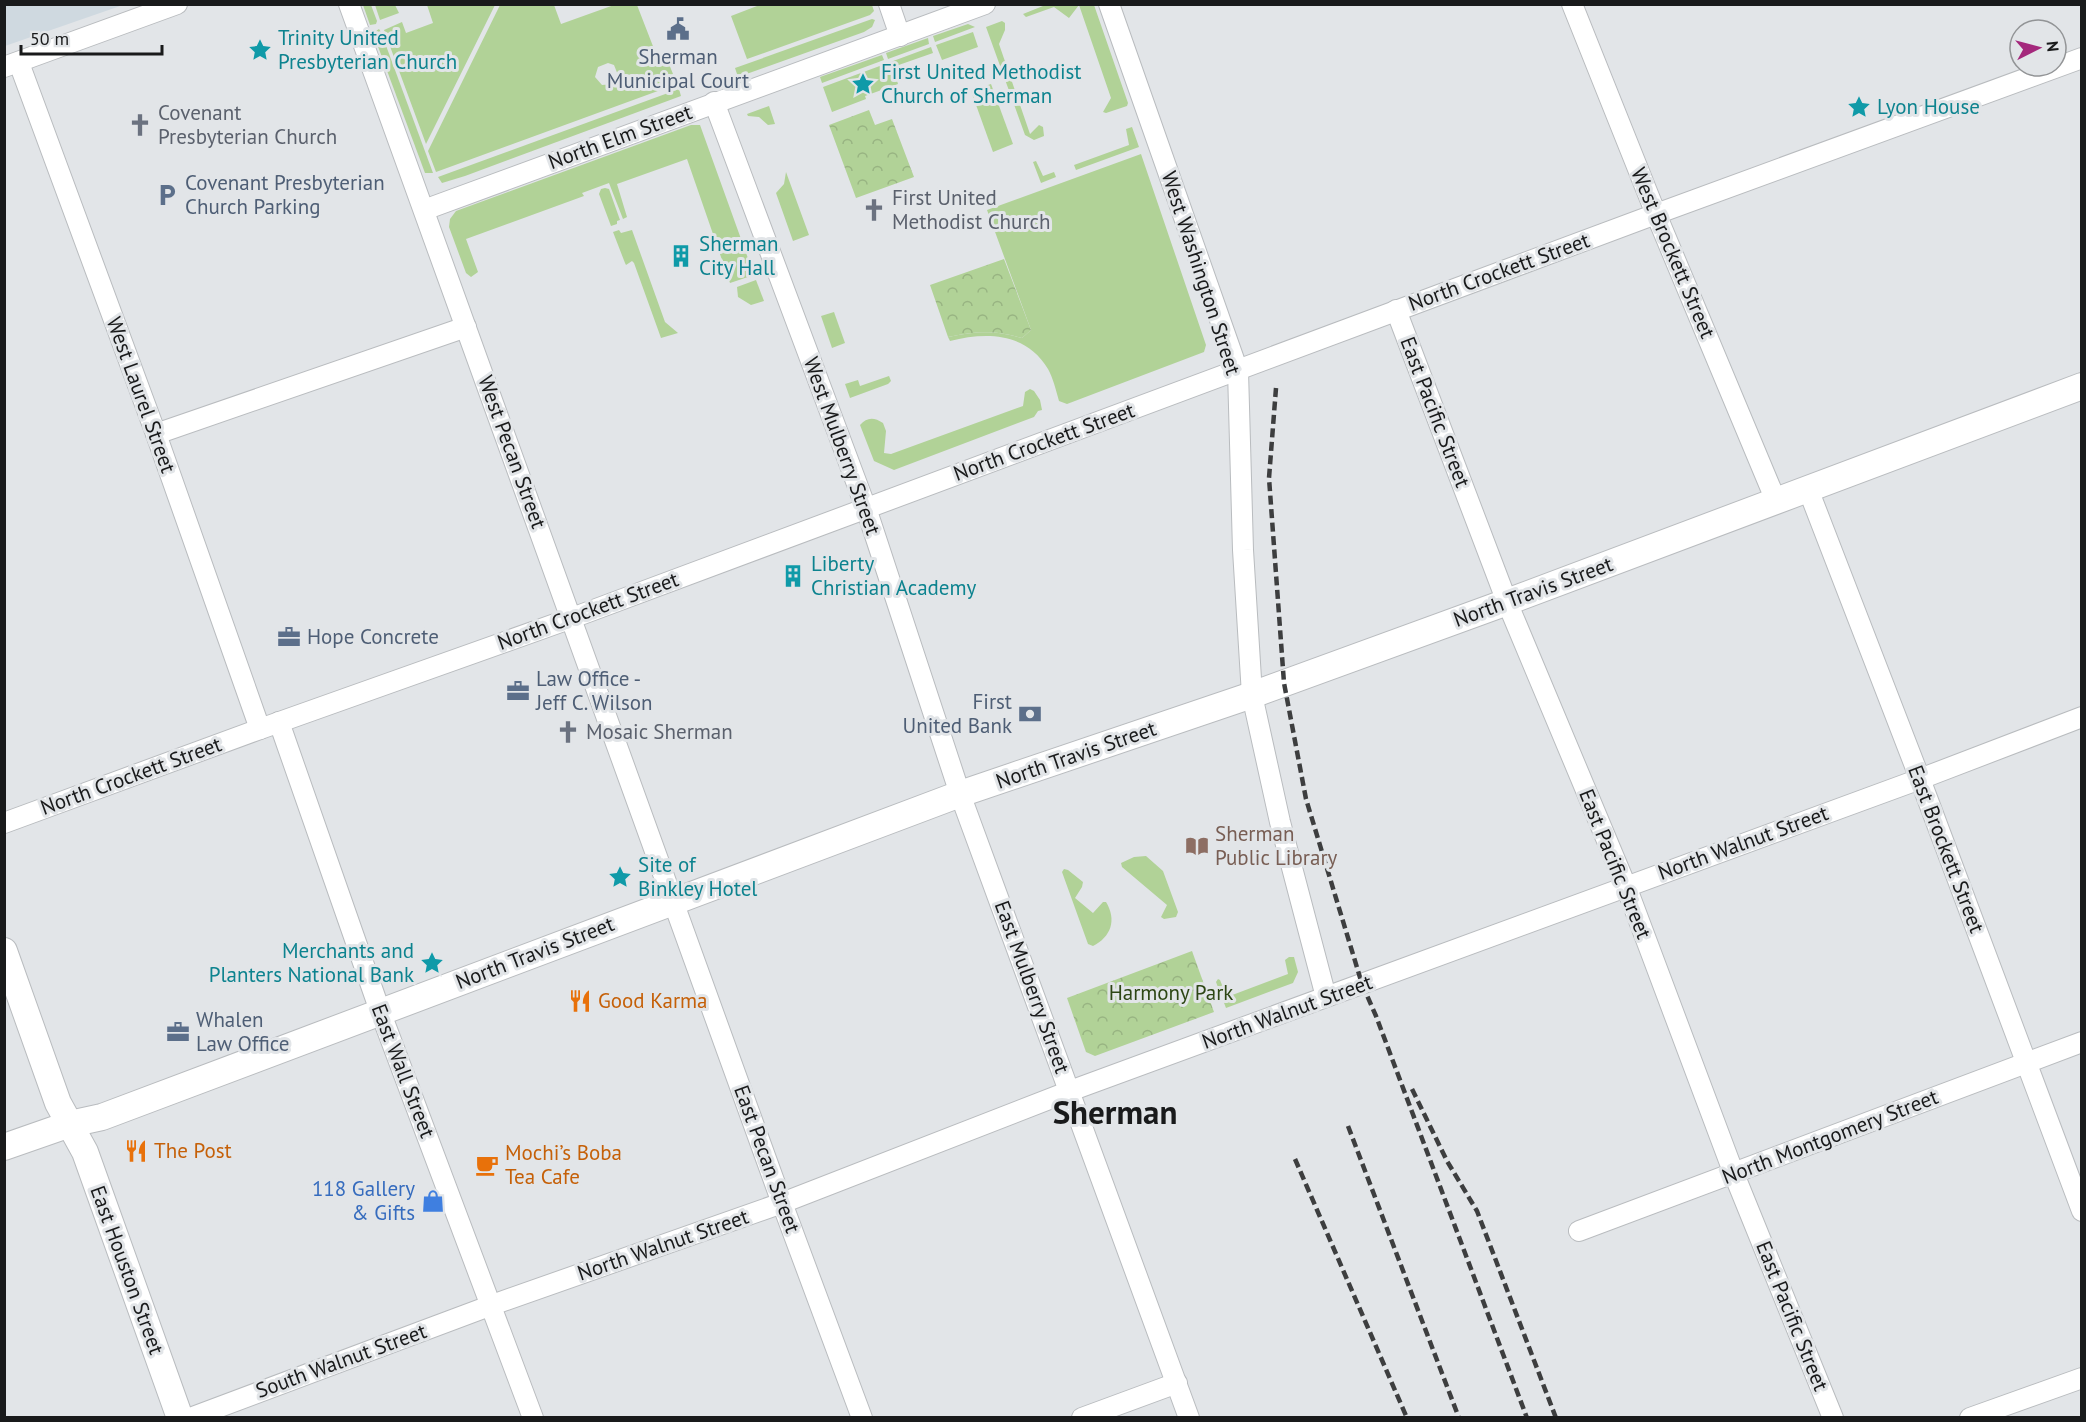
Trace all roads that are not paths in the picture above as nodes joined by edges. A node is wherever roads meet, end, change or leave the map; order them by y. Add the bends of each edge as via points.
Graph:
1 (177, 4) edge
2 (350, 4) edge
3 (889, 4) edge
4 (986, 4) edge
5 (1109, 4) edge
6 (1572, 4) edge
7 (900, 36) junction
8 (2082, 58) edge
9 (12, 65) edge
10 (714, 102) junction
11 (424, 210) junction
12 (1656, 214) junction
13 (1396, 310) junction
14 (466, 327) junction
15 (1238, 370) junction
16 (2082, 386) edge
17 (156, 434) junction
18 (1809, 489) junction
19 (1776, 501) junction
20 (866, 508) junction
21 (1507, 602) junction
22 (572, 618) junction
23 (1252, 695) junction
24 (2082, 717) edge
25 (279, 722) junction
26 (260, 729) junction
27 (1920, 779) junction
28 (960, 794) junction
29 (4, 823) edge
30 (1626, 886) junction
31 (673, 900) junction
32 (4, 951) edge
33 (1326, 997) junction
34 (380, 1011) junction
35 (2082, 1042) edge
36 (2026, 1062) junction
37 (1070, 1091) junction
38 (70, 1124) junction
39 (4, 1147) edge
40 (1734, 1174) junction
41 (782, 1203) junction
42 (2082, 1211) edge
43 (1579, 1231) dead end
44 (492, 1305) junction
45 (2082, 1378) edge
46 (1177, 1383) junction
47 (180, 1418) edge
48 (190, 1418) edge
49 (533, 1418) edge
50 (862, 1418) edge
51 (1082, 1418) edge
52 (1189, 1418) edge
53 (1833, 1418) edge
54 (1970, 1418) edge

1 - 9 street
2 - 11 street, West Pecan Street
3 - 7 street
4 - 7 street, North Elm Street
5 - 15 street, West Washington Street
6 - 12 street, West Brockett Street
7 - 10 street, North Elm Street
8 - 12 street, North Crockett Street
9 - 17 street, West Laurel Street
10 - 11 street, North Elm Street
10 - 20 street, West Mulberry Street
11 - 14 street, West Pecan Street
12 - 13 street, North Crockett Street
12 - 19 street, West Brockett Street
13 - 15 street, North Crockett Street
13 - 21 street, East Pacific Street
14 - 17 street
14 - 22 street, West Pecan Street
15 - 20 street, North Crockett Street
15 - 23 street, West Washington Street
16 - 18 main road, North Travis Street
17 - 26 street, West Laurel Street
18 - 19 main road, North Travis Street
18 - 27 street, East Brockett Street
19 - 21 main road, North Travis Street
20 - 22 street, North Crockett Street
20 - 28 street, West Mulberry Street
21 - 23 main road, North Travis Street
21 - 30 street, East Pacific Street
22 - 25 street, North Crockett Street
22 - 31 street, West Pecan Street
23 - 28 main road, North Travis Street
23 - 33 street, West Washington Street via 1280,822
24 - 27 street, North Walnut Street
25 - 26 street, North Crockett Street
25 - 34 street, East Wall Street
26 - 29 street, North Crockett Street
27 - 30 street, North Walnut Street
27 - 36 street, East Brockett Street
28 - 31 main road, North Travis Street
28 - 37 street, East Mulberry Street
30 - 33 street, North Walnut Street
30 - 40 street, East Pacific Street
31 - 34 main road, North Travis Street
31 - 41 street, East Pecan Street
32 - 38 main road, East Houston Street via 58,1103
33 - 37 street, North Walnut Street
34 - 38 main road, North Travis Street via 102,1117
34 - 44 street, East Wall Street
35 - 36 street, North Montgomery Street
36 - 40 street, North Montgomery Street
36 - 42 street, East Brockett Street
37 - 41 street, North Walnut Street
37 - 46 street, East Mulberry Street
38 - 39 main road, North Travis Street
38 - 47 main road, East Houston Street via 85,1152
40 - 43 street, North Montgomery Street
40 - 53 street, East Pacific Street
41 - 44 street, North Walnut Street
41 - 50 street, East Pecan Street
44 - 48 street, South Walnut Street
44 - 49 street, East Wall Street
45 - 54 street
46 - 51 street
46 - 52 street, East Mulberry Street

